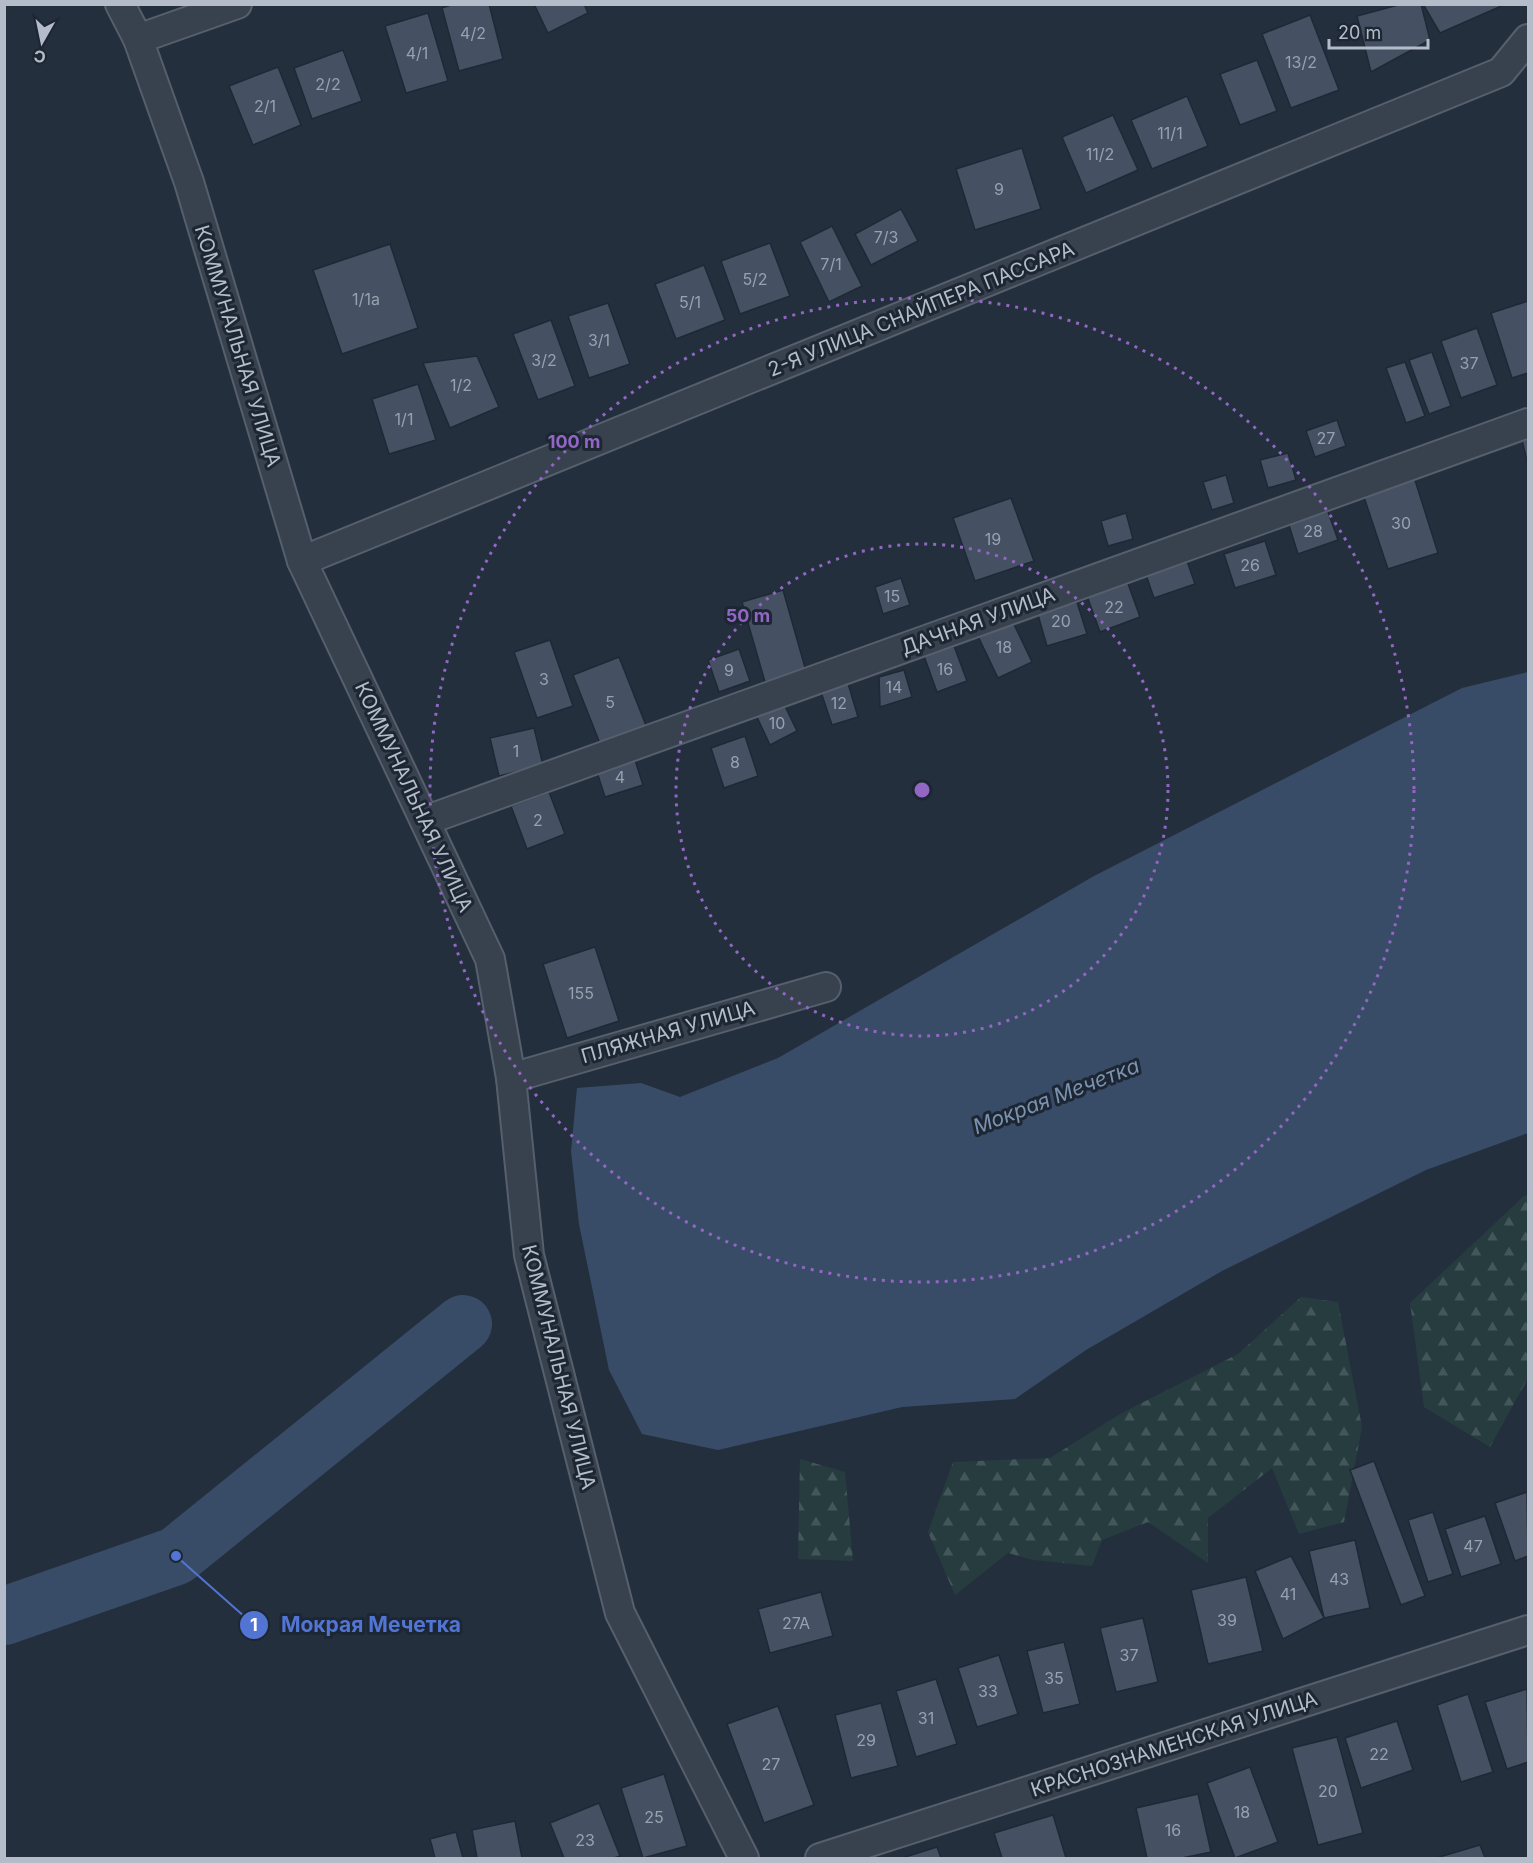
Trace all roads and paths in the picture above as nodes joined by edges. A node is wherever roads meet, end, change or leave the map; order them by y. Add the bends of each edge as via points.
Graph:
1 (120, 4) edge
2 (237, 4) edge
3 (138, 39) junction
4 (1528, 39) edge
5 (1528, 423) edge
6 (302, 561) junction
7 (427, 820) junction
8 (826, 987) dead end
9 (511, 1078) junction
10 (1528, 1630) edge
11 (744, 1858) edge
12 (820, 1858) edge

1 - 3 street, КОММУНАЛЬНАЯ УЛИЦА
2 - 3 street
3 - 6 street, КОММУНАЛЬНАЯ УЛИЦА via 189,182
4 - 6 street, 2-Я УЛИЦА СНАЙПЕРА ПАССАРА via 1501,72
5 - 7 street, ДАЧНАЯ УЛИЦА
6 - 7 street, КОММУНАЛЬНАЯ УЛИЦА
7 - 9 street, КОММУНАЛЬНАЯ УЛИЦА via 490,959
8 - 9 street, ПЛЯЖНАЯ УЛИЦА
9 - 11 street, КОММУНАЛЬНАЯ УЛИЦА via 529,1255 620,1613
10 - 12 street, КРАСНОЗНАМЕНСКАЯ УЛИЦА

